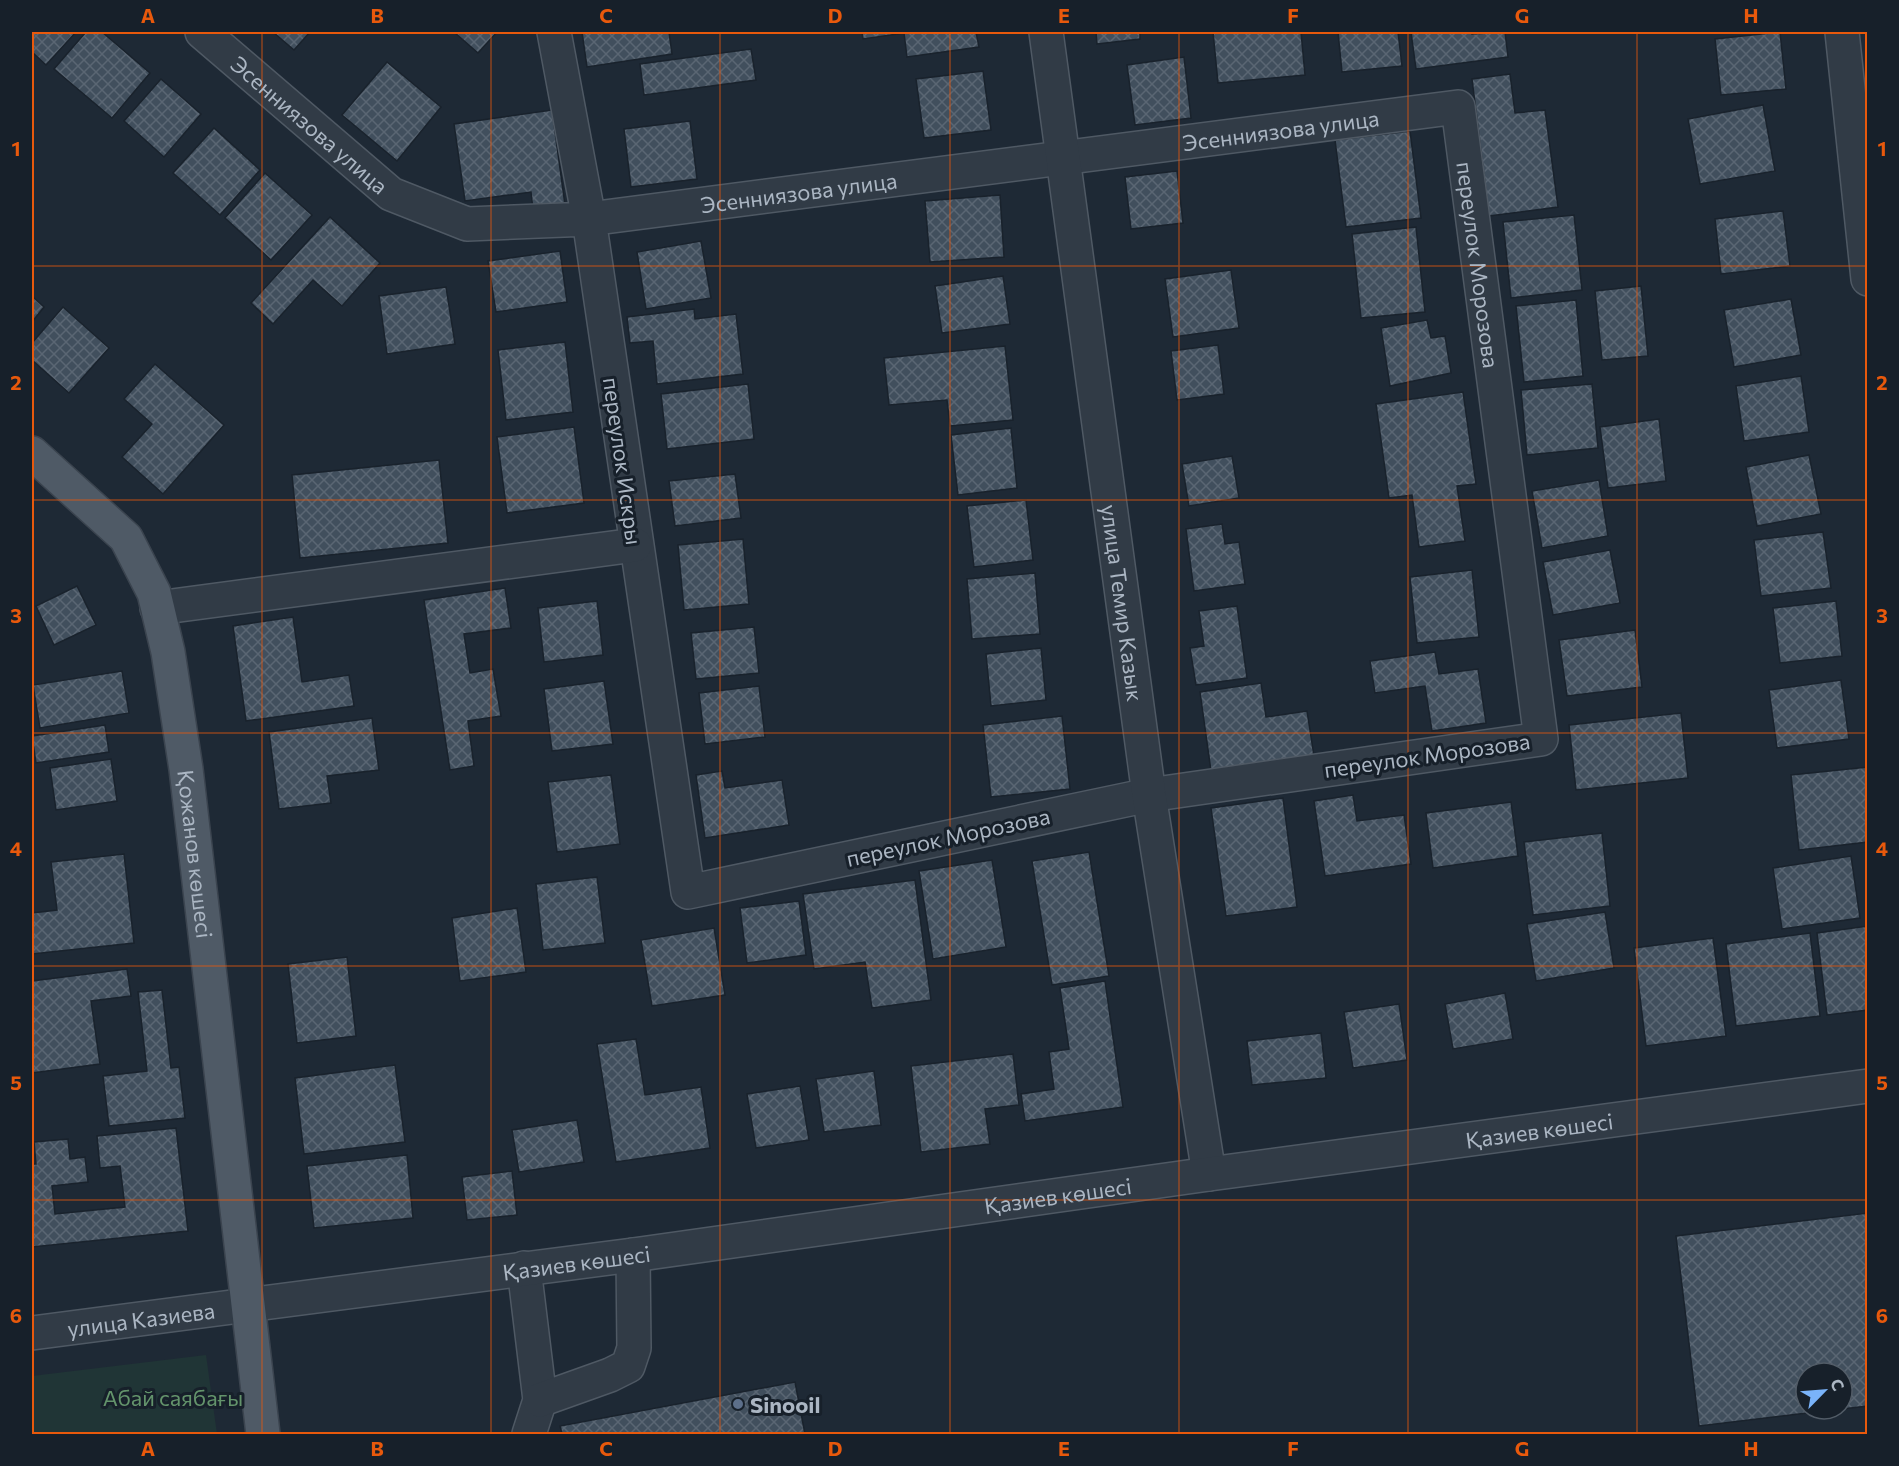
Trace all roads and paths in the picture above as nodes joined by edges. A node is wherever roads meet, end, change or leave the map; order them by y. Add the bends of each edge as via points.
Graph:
1 (202, 32) edge
2 (554, 32) edge
3 (1046, 32) edge
4 (1842, 32) edge
5 (1458, 107) joint
6 (1063, 160) junction
7 (589, 219) junction
8 (1868, 279) edge
9 (32, 453) edge
10 (634, 545) junction
11 (157, 608) junction
12 (1149, 795) junction
13 (688, 892) joint
14 (1868, 1086) edge
15 (1209, 1174) junction
16 (633, 1255) junction
17 (524, 1268) junction
18 (248, 1304) junction
19 (32, 1333) edge
20 (540, 1400) junction
21 (263, 1434) edge
22 (529, 1434) edge

1 - 7 street, Эсенниязова улица via 391,194 467,224
2 - 7 street, переулок Искры
3 - 6 street, улица Темир Казык
4 - 8 street
5 - 6 street, Эсенниязова улица
5 - 12 street, переулок Морозова via 1541,739
6 - 7 street, Эсенниязова улица
6 - 12 street, улица Темир Казык
7 - 10 street, переулок Искры
9 - 11 main road, Қожанов көшесі via 126,538 154,593
10 - 11 street
10 - 13 street, переулок Искры
11 - 18 main road, Қожанов көшесі via 168,652 186,769
12 - 13 street, переулок Морозова
12 - 15 street, улица Темир Казык
14 - 15 street, Қазиев көшесі
15 - 16 street, Қазиев көшесі
16 - 17 street, Қазиев көшесі
16 - 20 street via 634,1348 628,1366
17 - 18 street, Қазиев көшесі
17 - 20 street
18 - 19 street, улица Казиева
18 - 21 main road, Қожанов көшесі
20 - 22 street

